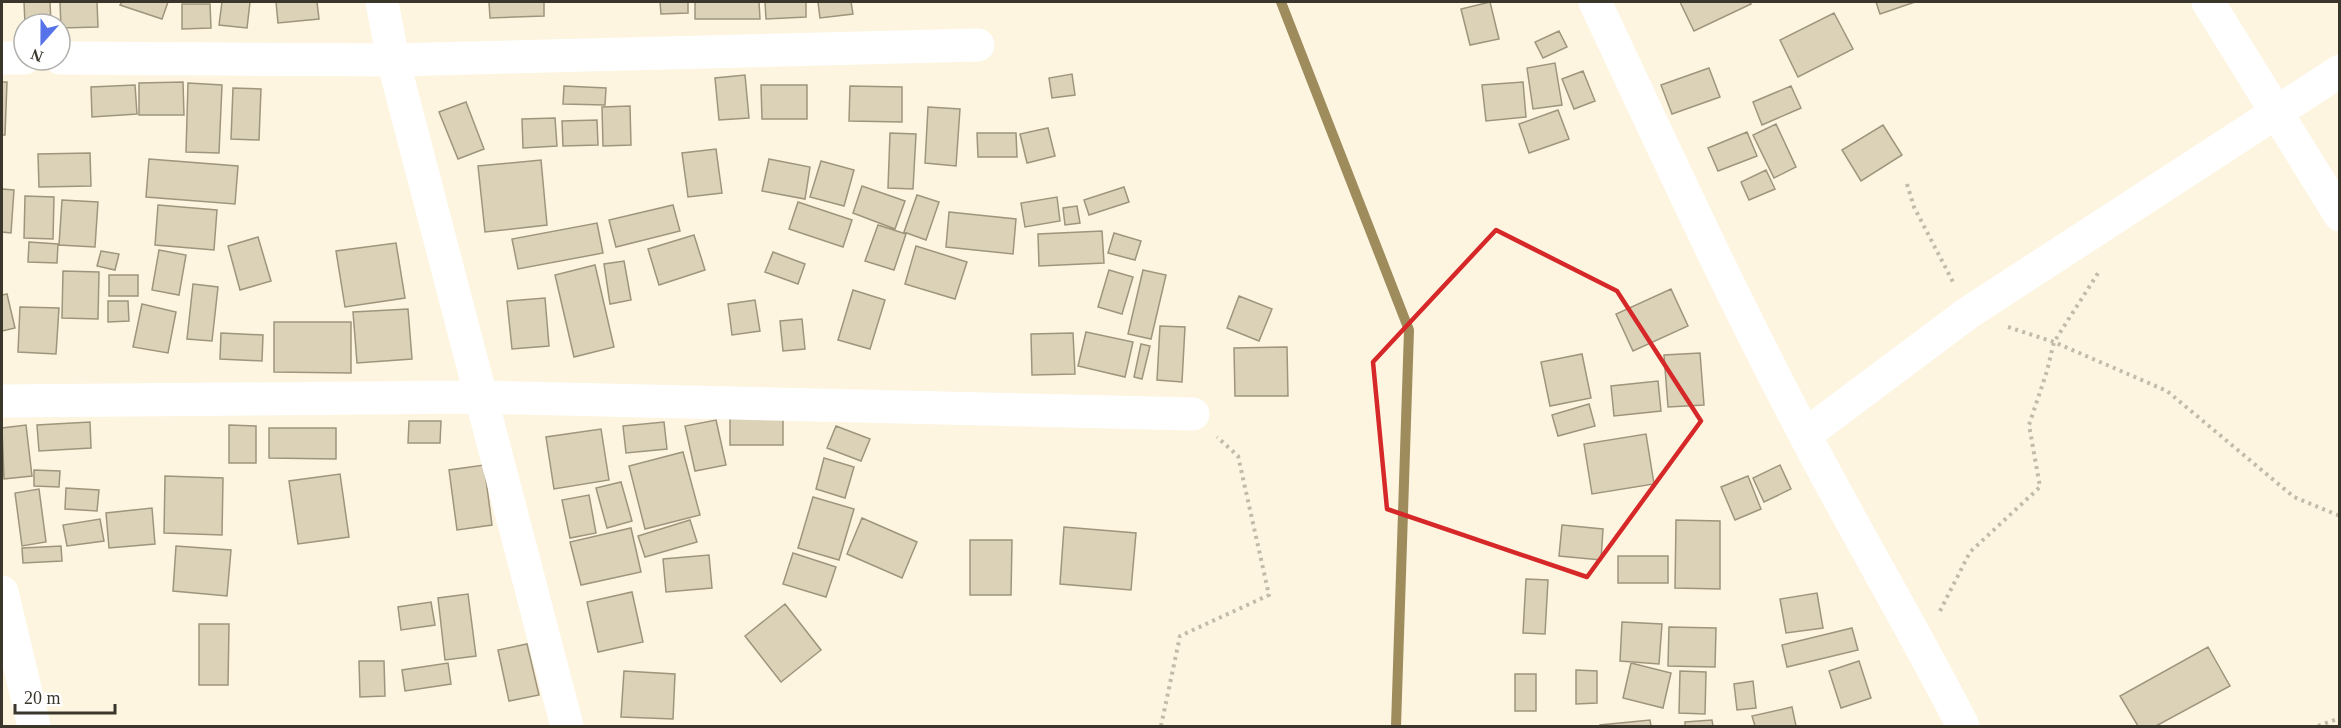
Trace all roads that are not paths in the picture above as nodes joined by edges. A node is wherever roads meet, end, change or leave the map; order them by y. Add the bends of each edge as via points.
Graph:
1 (382, 2) edge
2 (1595, 2) edge
3 (2208, 2) edge
4 (978, 45) dead end
5 (72, 58) edge
6 (393, 60) junction
7 (2340, 71) edge
8 (2274, 112) junction
9 (2340, 215) edge
10 (480, 397) junction
11 (2, 402) edge
12 (1193, 414) road end
13 (1805, 435) junction
14 (2, 592) edge
15 (34, 726) edge
16 (567, 726) edge
17 (1963, 726) edge

1 - 6 street
2 - 13 street
3 - 8 street
4 - 6 street
5 - 6 street
6 - 10 street
7 - 8 street
8 - 9 street
8 - 13 street via 1968,313
10 - 11 street
10 - 12 street
10 - 16 street
13 - 17 street via 1923,646
14 - 15 street

